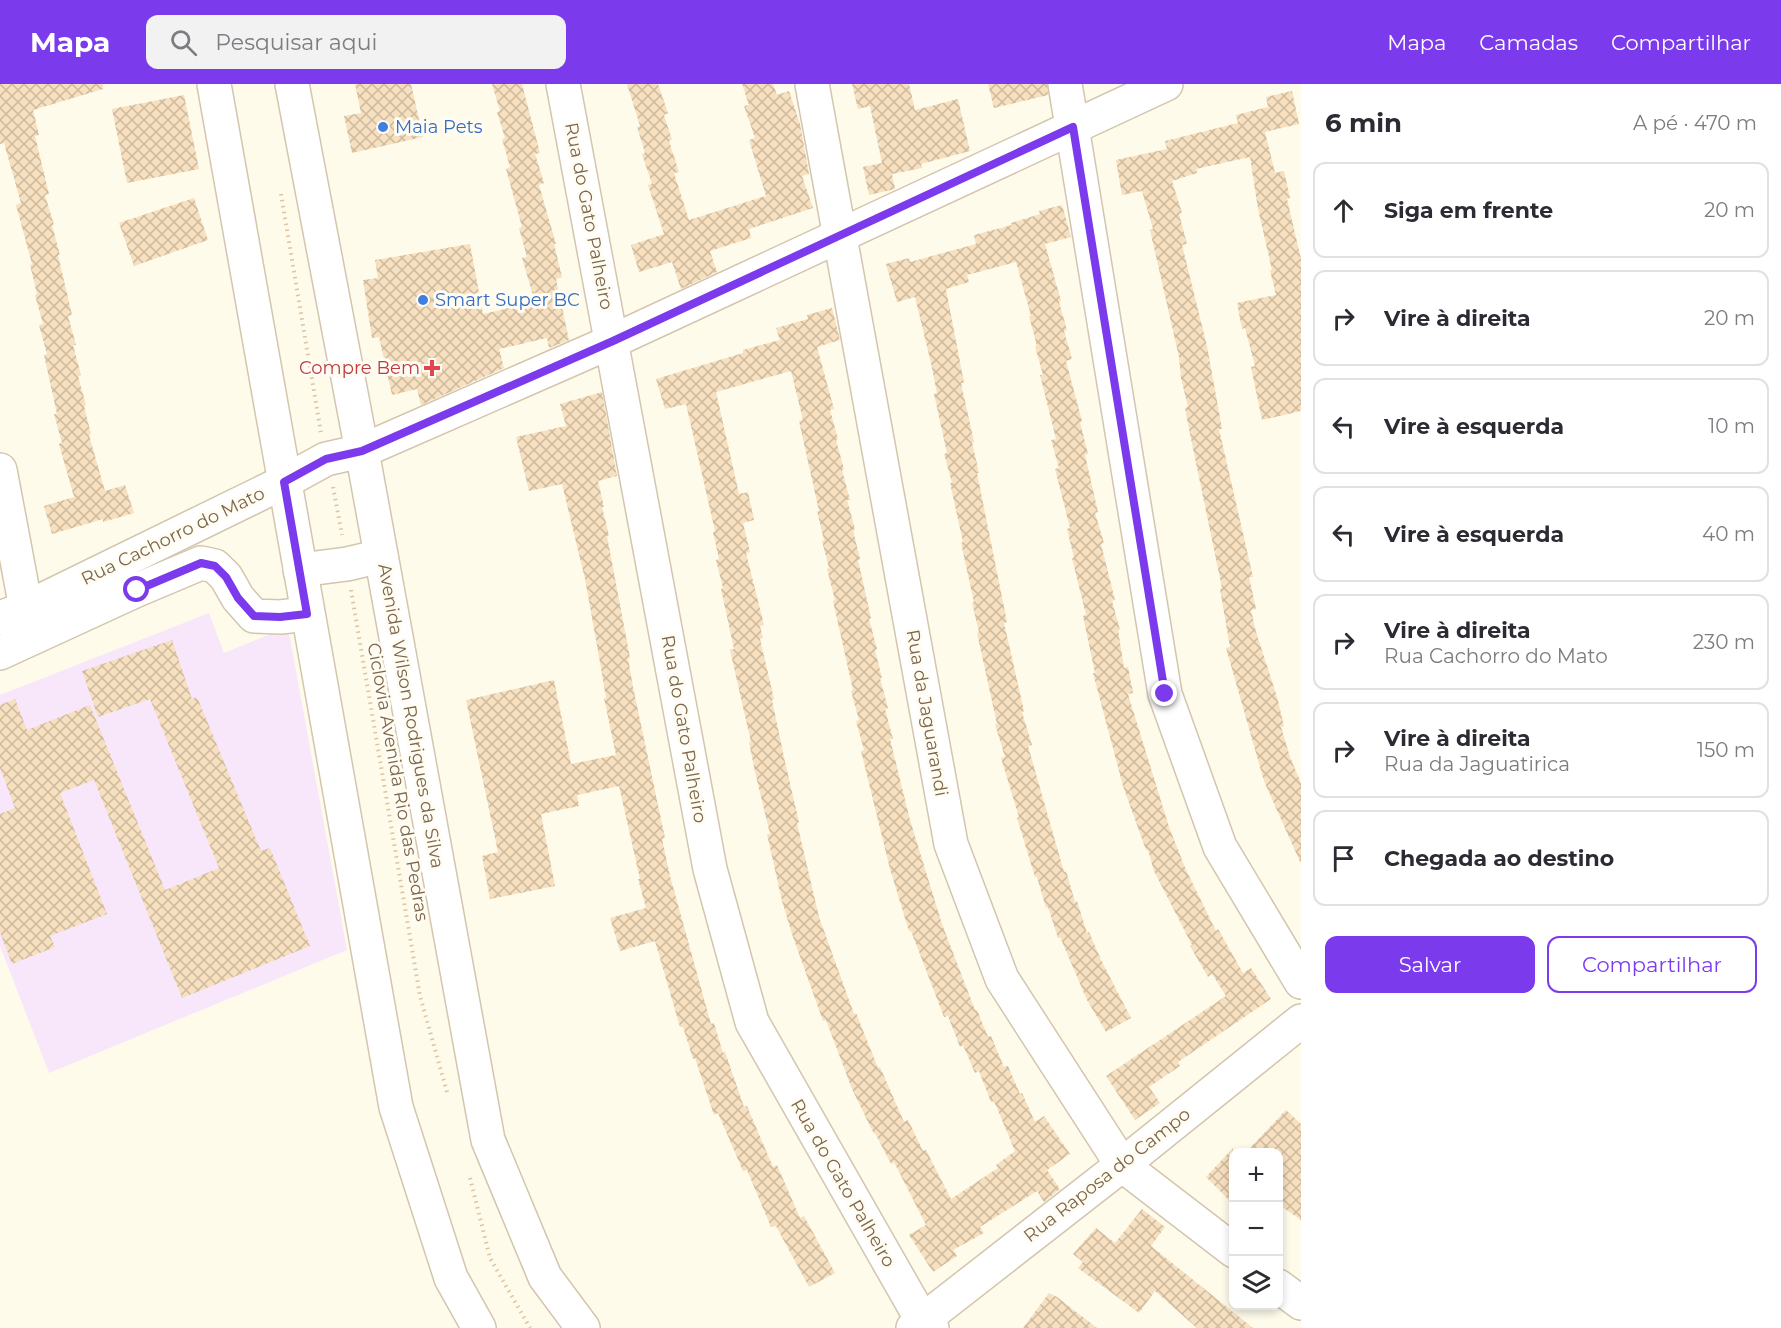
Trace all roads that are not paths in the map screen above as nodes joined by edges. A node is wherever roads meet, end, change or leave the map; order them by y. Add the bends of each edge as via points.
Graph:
1 (214, 84) edge
2 (292, 84) edge
3 (563, 84) edge
4 (812, 84) edge
5 (1065, 84) edge
6 (1166, 84) edge
7 (1073, 127) junction
8 (840, 235) junction
9 (613, 341) junction
10 (362, 451) junction
11 (0, 470) edge
12 (284, 482) junction
13 (381, 556) junction
14 (300, 570) junction
15 (13, 613) edge
16 (307, 614) junction
17 (0, 653) edge
18 (1301, 982) edge
19 (1301, 1021) edge
20 (1122, 1165) junction
21 (1229, 1248) edge
22 (1283, 1290) edge
23 (1301, 1303) edge
24 (922, 1325) edge
25 (479, 1328) edge
26 (583, 1328) edge

1 - 12 street
2 - 10 street, Avenida Wilson Rodrigues da Silva
3 - 9 street, Rua do Gato Palheiro
4 - 8 street, Rua da Jaguarandi
5 - 7 street
6 - 7 street, Rua Cachorro do Mato
7 - 8 street, Rua Cachorro do Mato
7 - 18 street via 1165,694 1220,847
8 - 9 street, Rua Cachorro do Mato
8 - 20 street, Rua da Jaguarandi via 951,844 1002,979
9 - 10 street, Rua Cachorro do Mato
9 - 24 street, Rua do Gato Palheiro via 710,869 752,1022
10 - 12 street, Rua Cachorro do Mato via 326,459
10 - 13 street, Avenida Wilson Rodrigues da Silva
11 - 15 street
12 - 14 street
12 - 15 street, Rua Cachorro do Mato
13 - 14 street
13 - 26 street, Avenida Wilson Rodrigues da Silva via 488,1140 545,1277
14 - 16 street
16 - 17 street via 254,616 226,577 215,566 201,563
16 - 25 street via 396,1107 451,1278
19 - 20 street, Rua Raposa do Campo
20 - 21 street, Rua da Jaguarandi
20 - 24 street, Rua Raposa do Campo
22 - 23 street

